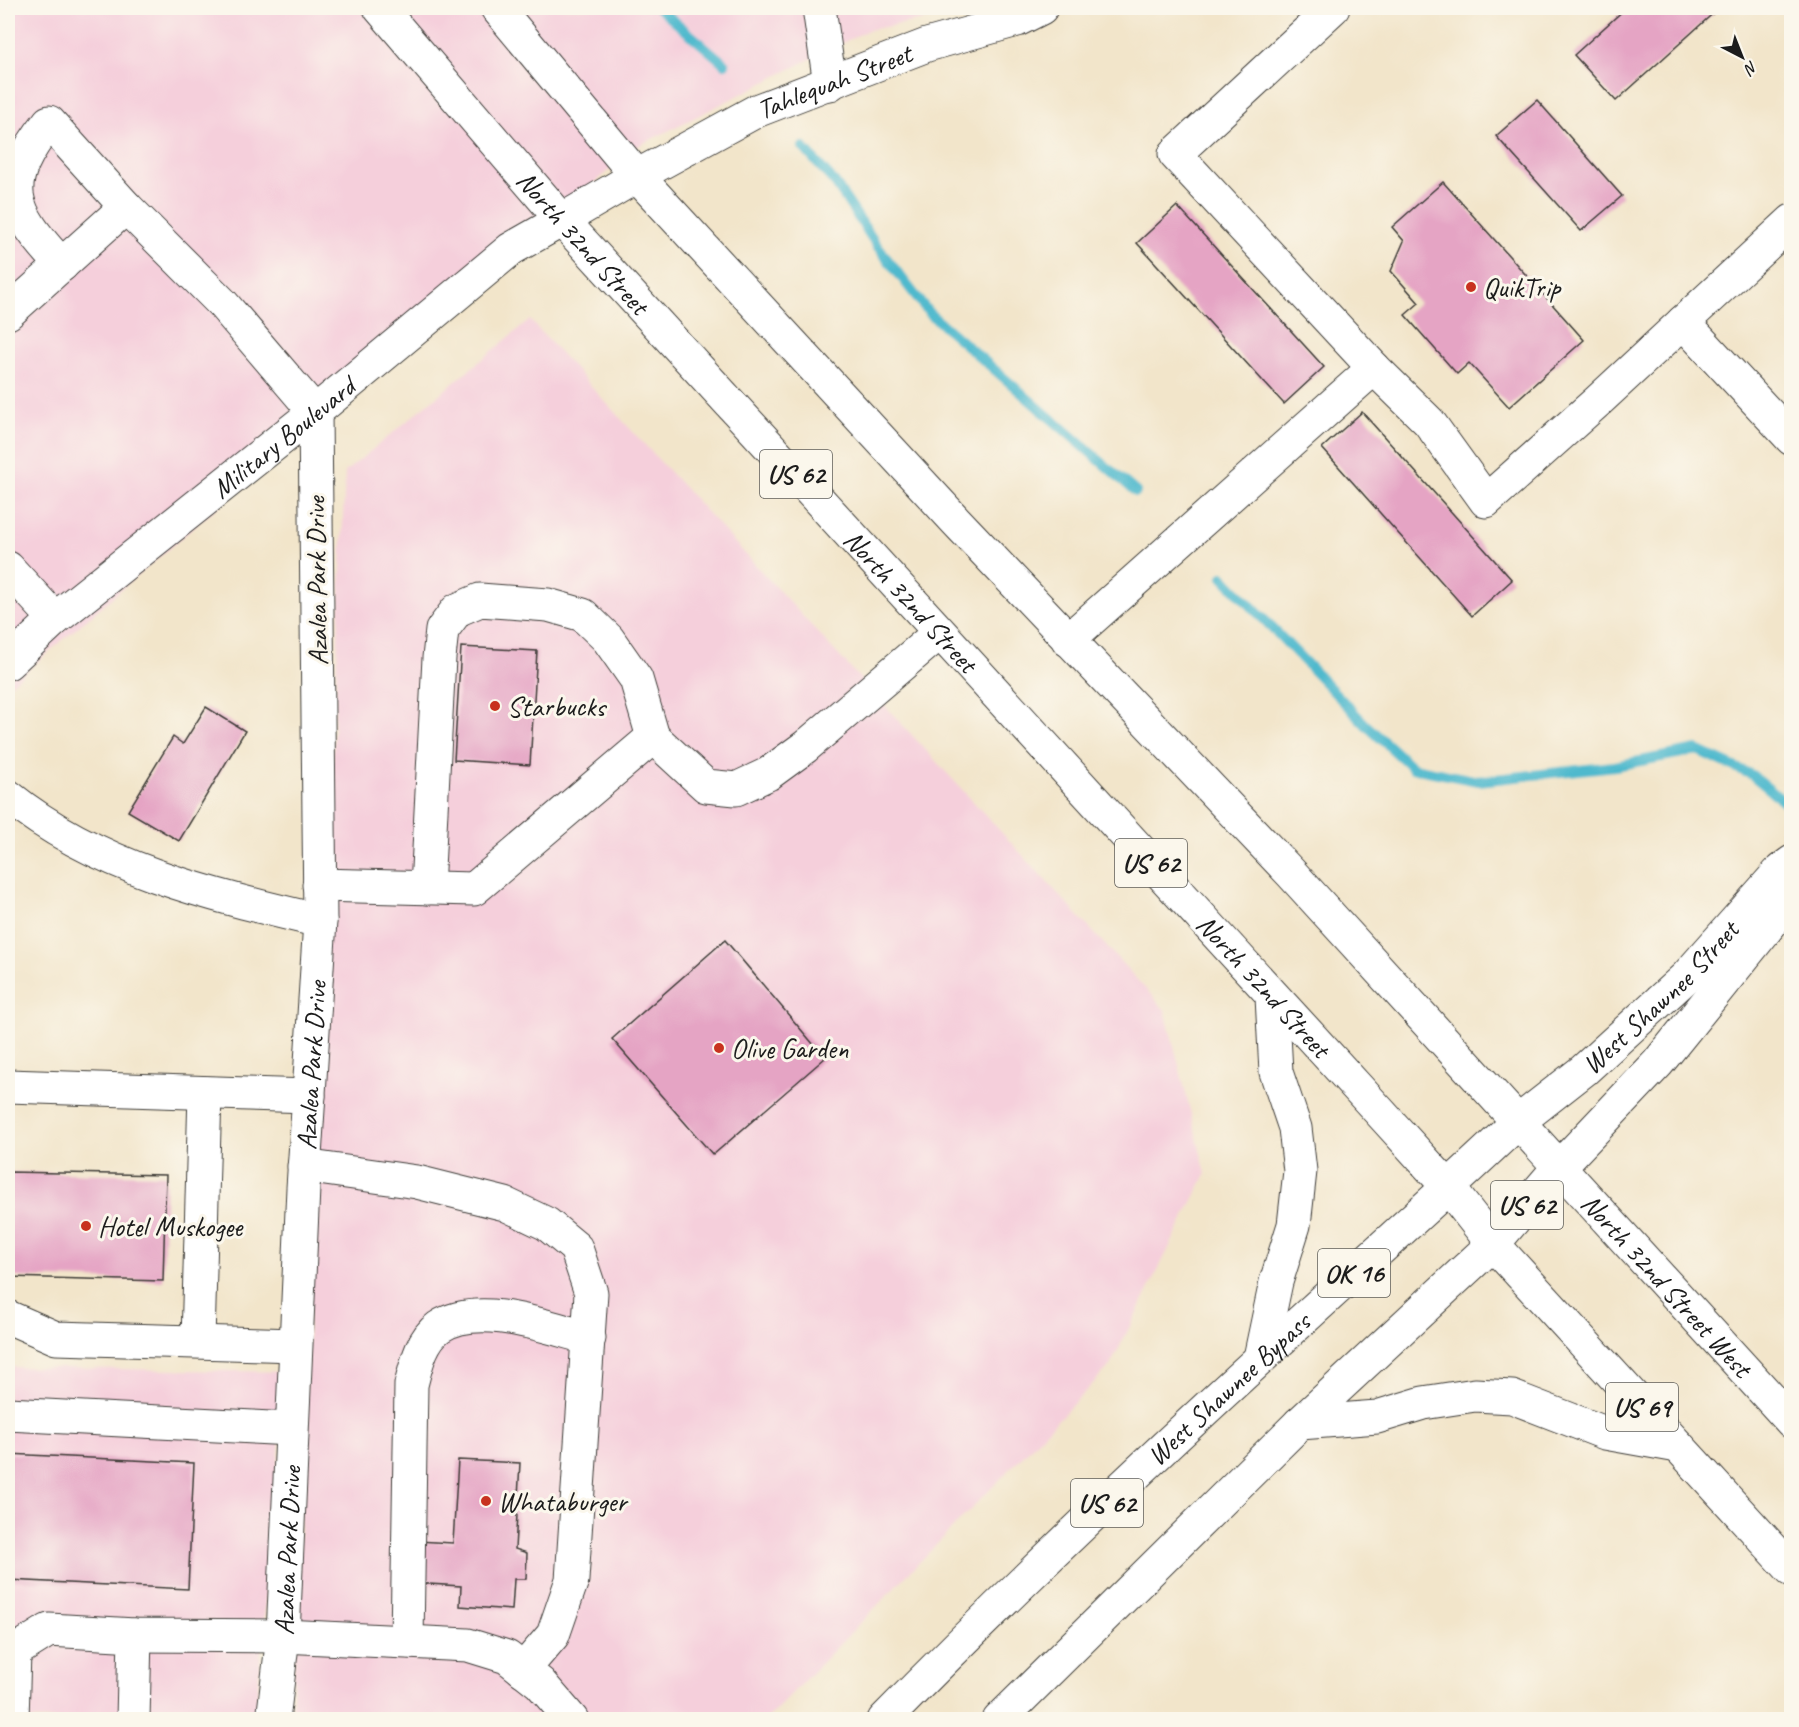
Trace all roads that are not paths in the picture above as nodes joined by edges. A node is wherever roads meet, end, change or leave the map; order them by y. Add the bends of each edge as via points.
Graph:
1 (380, 8) edge
2 (496, 8) edge
3 (819, 8) edge
4 (1041, 8) edge
5 (1333, 8) edge
6 (830, 84) junction
7 (637, 176) junction
8 (126, 207) junction
9 (562, 220) junction
10 (1791, 221) edge
11 (62, 265) junction
12 (8, 313) edge
13 (1683, 322) junction
14 (1374, 368) junction
15 (315, 412) junction
16 (1791, 439) edge
17 (8, 568) edge
18 (55, 620) junction
19 (939, 633) junction
20 (1068, 640) junction
21 (8, 663) edge
22 (653, 737) junction
23 (8, 796) edge
24 (1791, 862) edge
25 (320, 885) junction
26 (427, 888) junction
27 (1791, 897) edge
28 (320, 921) junction
29 (1272, 997) junction
30 (8, 1086) edge
31 (205, 1093) junction
32 (309, 1096) junction
33 (1518, 1121) junction
34 (304, 1166) junction
35 (1560, 1166) junction
36 (1449, 1188) junction
37 (1493, 1244) junction
38 (8, 1317) edge
39 (589, 1338) junction
40 (198, 1340) junction
41 (295, 1345) junction
42 (1260, 1358) junction
43 (8, 1414) edge
44 (1791, 1422) edge
45 (1300, 1423) junction
46 (291, 1428) junction
47 (1678, 1446) junction
48 (1791, 1570) edge
49 (135, 1635) junction
50 (282, 1636) junction
51 (407, 1641) junction
52 (523, 1670) junction
53 (12, 1719) edge
54 (133, 1719) edge
55 (273, 1719) edge
56 (572, 1719) edge
57 (884, 1719) edge
58 (999, 1719) edge

1 - 9 main road, North 32nd Street / US 62
2 - 7 main road, US 62
3 - 6 main road
4 - 6 main road, Tahlequah Street via 1017,20 927,45
5 - 14 main road via 1176,154
6 - 7 main road, Tahlequah Street via 756,111
7 - 9 main road, Tahlequah Street
7 - 20 main road, US 62
8 - 11 main road
8 - 11 main road via 49,122 27,144 11,173 15,209
8 - 15 main road via 222,303
9 - 15 main road, Military Boulevard via 511,249
9 - 19 main road, North 32nd Street / US 62
10 - 13 main road
11 - 12 main road
13 - 14 main road via 1486,501 1429,422
13 - 16 main road
14 - 20 main road
15 - 18 main road, Military Boulevard
15 - 25 main road, Azalea Park Drive
17 - 18 main road
18 - 21 main road, Military Boulevard
19 - 22 main road via 805,747 768,774 736,789 706,786
19 - 29 main road, North 32nd Street / US 62
20 - 33 main road, US 62 via 1291,873
22 - 26 main road via 474,889
22 - 26 main road via 636,679 608,639 583,615 548,605 480,600 457,610 442,630
23 - 28 main road via 111,860 214,896
24 - 33 main road, West Shawnee Street via 1686,977 1584,1070
25 - 26 main road
25 - 28 main road, Azalea Park Drive
27 - 35 main road, West Shawnee Street via 1658,1063
28 - 32 main road, Azalea Park Drive
29 - 36 main road, North 32nd Street / US 62
29 - 42 main road via 1276,1072 1295,1128 1300,1171 1294,1225 1275,1282
30 - 31 main road
31 - 32 main road
31 - 40 main road
32 - 34 main road, Azalea Park Drive
33 - 35 main road, North 32nd Street West / US 62
33 - 36 main road, West Shawnee Street
34 - 39 main road via 417,1182 506,1204 547,1224 576,1248 591,1293
34 - 41 main road, Azalea Park Drive
35 - 37 main road, US 62
35 - 44 main road, North 32nd Street West
36 - 37 main road, US 69
36 - 42 main road, West Shawnee Bypass / OK 16
37 - 45 main road, US 62
37 - 47 main road, US 69
38 - 40 main road via 56,1338
39 - 51 main road via 507,1317 463,1317 438,1328 419,1354 411,1385
39 - 52 main road via 572,1580 554,1635
40 - 41 main road
41 - 46 main road, Azalea Park Drive
42 - 57 main road, West Shawnee Bypass / US 62
43 - 46 main road
45 - 47 main road via 1377,1417 1423,1403 1475,1395 1512,1397 1605,1432
45 - 58 main road, US 62
46 - 50 main road, Azalea Park Drive
47 - 48 main road, US 69
49 - 50 main road
49 - 53 main road via 49,1630 14,1652
49 - 54 main road
50 - 51 main road
50 - 55 main road, Azalea Park Drive
51 - 52 main road via 468,1645 507,1657
52 - 56 main road

